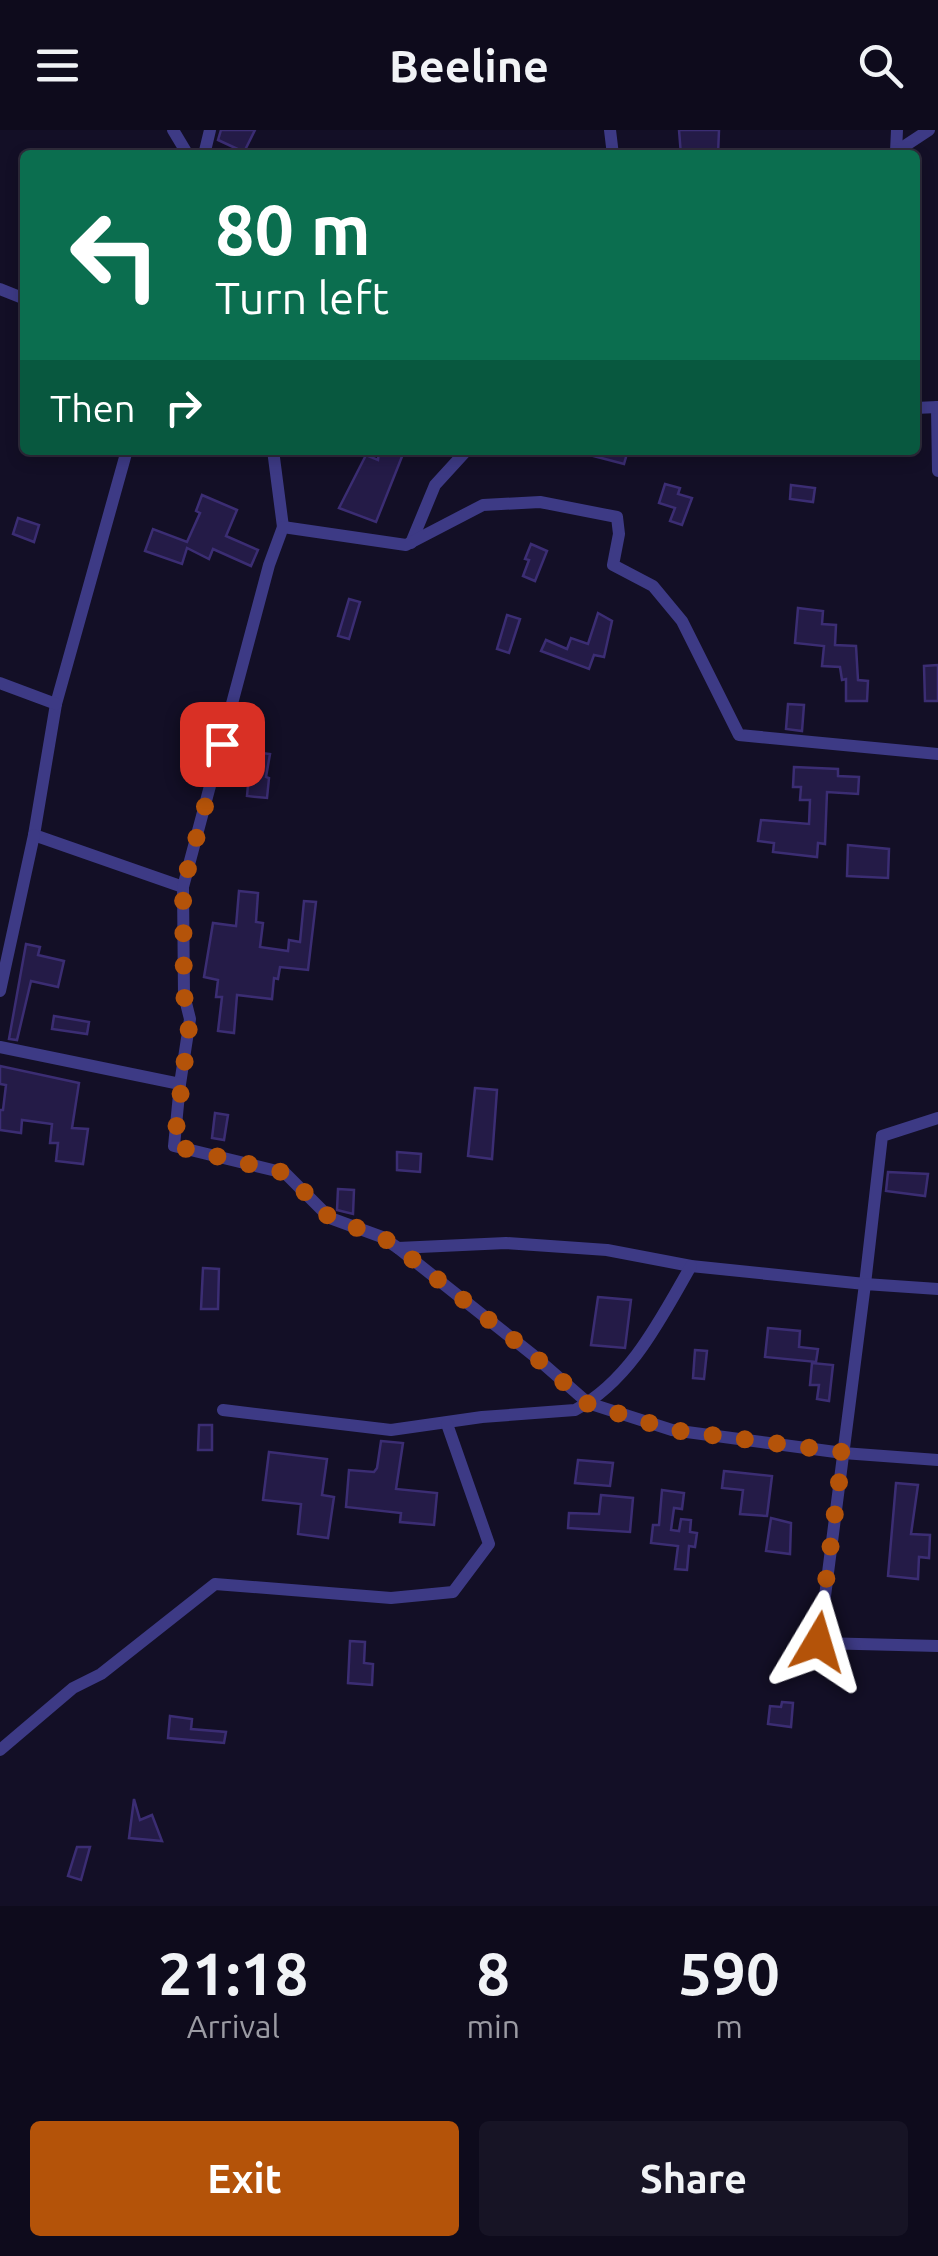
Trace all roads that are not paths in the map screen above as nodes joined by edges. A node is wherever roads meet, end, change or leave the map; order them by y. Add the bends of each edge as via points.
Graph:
1 (929, 130) edge
2 (899, 150) edge
3 (938, 407) edge
4 (126, 455) edge
5 (274, 455) edge
6 (463, 455) edge
7 (938, 470) edge
8 (283, 527) junction
9 (411, 544) junction
10 (0, 683) edge
11 (56, 704) junction
12 (938, 754) edge
13 (34, 835) junction
14 (183, 887) junction
15 (0, 990) edge
16 (0, 1048) edge
17 (180, 1084) junction
18 (938, 1118) edge
19 (398, 1248) junction
20 (691, 1266) junction
21 (865, 1284) junction
22 (938, 1288) edge
23 (588, 1404) junction
24 (223, 1410) dead end
25 (447, 1424) junction
26 (843, 1452) junction
27 (938, 1460) edge
28 (938, 1646) edge
29 (0, 1750) edge

1 - 2 street
3 - 7 street
4 - 11 street
5 - 8 street
6 - 9 street via 436,485
8 - 9 street
8 - 14 street
9 - 12 street via 483,505 540,502 617,518 614,565 652,586 682,620 739,734
10 - 11 street
11 - 13 street
13 - 14 street
13 - 15 street
14 - 17 street via 190,1019
16 - 17 street
17 - 19 street via 174,1146 286,1173 330,1218
18 - 21 street via 882,1136
19 - 20 street via 523,1244
19 - 23 street
20 - 21 street
20 - 23 street via 641,1352
21 - 22 street
21 - 26 street
23 - 25 street
23 - 26 street via 672,1430
24 - 25 street via 391,1430
25 - 29 street via 490,1544 453,1592 391,1598 215,1584 101,1674 72,1688
26 - 27 street
26 - 28 street via 818,1642

